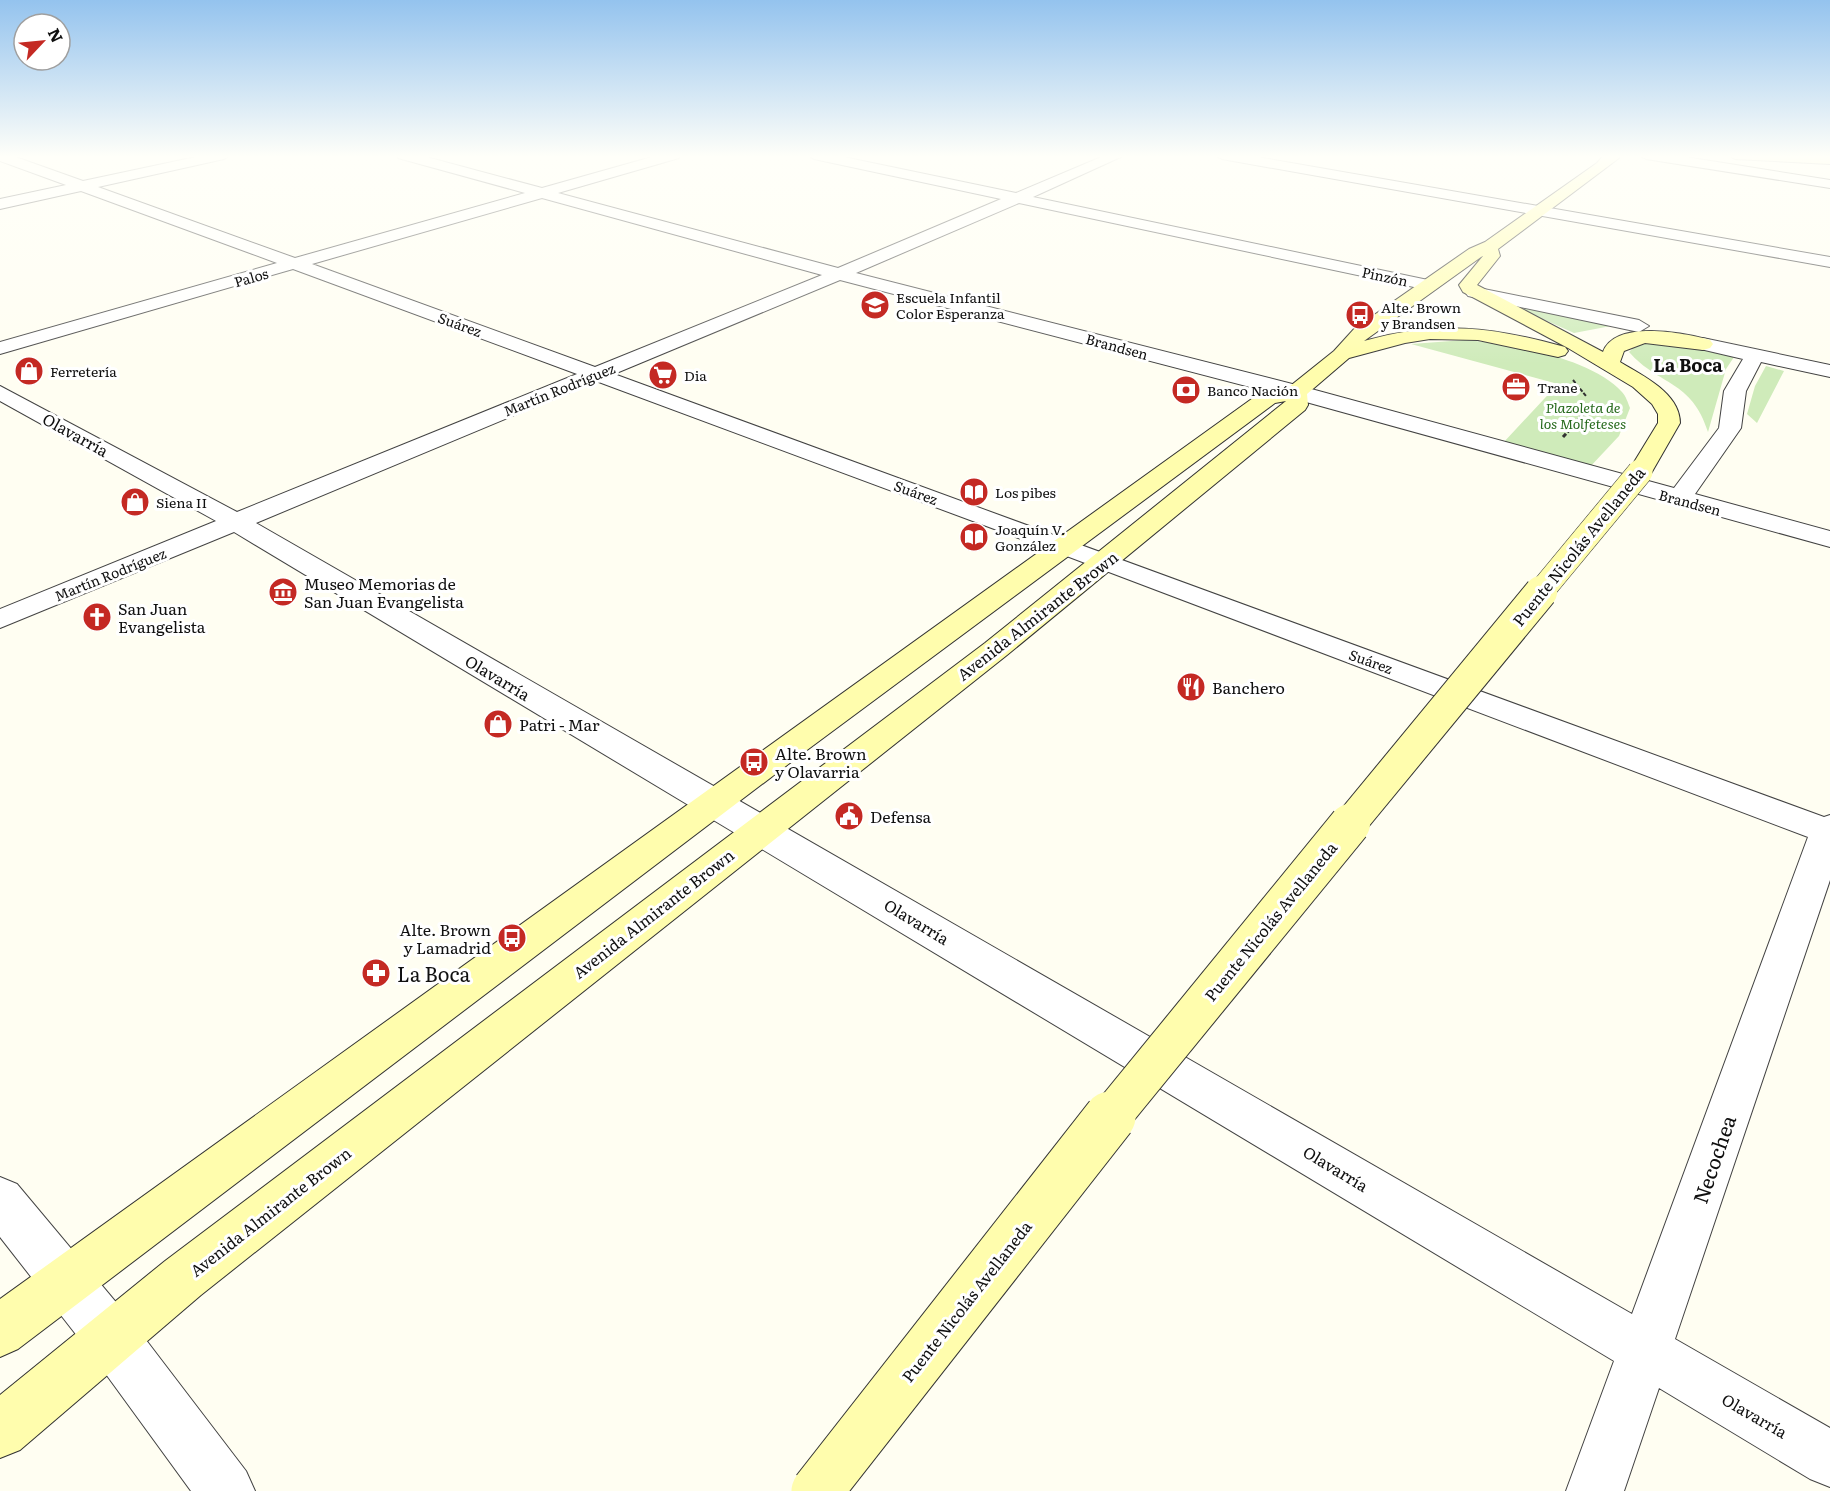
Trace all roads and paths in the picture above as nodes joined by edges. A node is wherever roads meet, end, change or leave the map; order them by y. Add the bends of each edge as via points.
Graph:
1 (187, 225) edge
2 (433, 225) edge
3 (659, 225) edge
4 (955, 225) edge
5 (1136, 225) edge
6 (1520, 225) edge
7 (1616, 225) edge
8 (1491, 246) junction
9 (1830, 262) edge
10 (294, 264) junction
11 (839, 274) junction
12 (1474, 292) junction
13 (1441, 293) junction
14 (1639, 326) dead end
15 (1703, 344) joint
16 (0, 348) edge
17 (1341, 355) junction
18 (1755, 355) junction
19 (1609, 366) junction
20 (1830, 371) edge
21 (597, 373) junction
22 (1573, 380) dead end
23 (0, 392) edge
24 (1296, 392) junction
25 (1586, 396) dead end
26 (1589, 408) dead end
27 (1560, 439) dead end
28 (1679, 499) junction
29 (236, 522) junction
30 (1830, 539) edge
31 (1065, 546) junction
32 (1105, 561) junction
33 (0, 619) edge
34 (713, 804) junction
35 (761, 829) junction
36 (1829, 830) edge
37 (0, 1199) edge
38 (65, 1283) junction
39 (0, 1331) edge
40 (111, 1337) junction
41 (1645, 1351) junction
42 (0, 1430) edge
43 (1830, 1459) edge
44 (226, 1491) edge
45 (817, 1491) edge
46 (1595, 1491) edge

1 - 10 street, Suárez
2 - 10 street, Palos
3 - 11 street, Brandsen
4 - 11 street, Martín Rodríguez
5 - 13 street, Pinzón
6 - 8 main road, Avenida Almirante Brown
7 - 9 street
8 - 12 main road, Avenida Almirante Brown via 1491,256 1468,285
8 - 13 main road, Avenida Almirante Brown via 1475,253
10 - 16 street, Palos
10 - 21 street, Suárez
11 - 21 street, Martín Rodríguez
11 - 24 street, Brandsen
12 - 14 street
12 - 19 main road, Puente Nicolás Avellaneda
13 - 17 main road, Avenida Almirante Brown via 1361,333
13 - 19 main road, Puente Nicolás Avellaneda via 1505,326
15 - 18 street
15 - 19 main road via 1662,338 1633,339 1615,348
17 - 19 main road via 1413,334 1462,331 1522,341
17 - 24 main road, Avenida Almirante Brown
18 - 20 street
18 - 28 street via 1735,391 1730,428
19 - 45 main road, Puente Nicolás Avellaneda, bridge via 1654,393 1669,414 1665,434 1640,472 1151,1065
21 - 29 street, Martín Rodríguez
21 - 31 street, Suárez
22 - 25 path
23 - 29 street, Olavarría
24 - 28 street, Brandsen
24 - 31 main road, Avenida Almirante Brown via 1268,398
24 - 32 main road, Avenida Almirante Brown via 1297,405
26 - 27 path
28 - 30 street, Brandsen
29 - 33 street, Martín Rodríguez
29 - 34 street, Olavarría
31 - 32 street, Suárez
31 - 34 main road, Avenida Almirante Brown
32 - 35 main road, Avenida Almirante Brown
32 - 36 street, Suárez
34 - 35 street, Olavarría
34 - 38 main road, Avenida Almirante Brown
35 - 40 main road, Avenida Almirante Brown
35 - 41 street, Olavarría
36 - 41 street, Necochea
37 - 38 street
38 - 39 main road, Avenida Almirante Brown
38 - 40 street
40 - 42 main road, Avenida Almirante Brown
40 - 44 street
41 - 43 street, Olavarría
41 - 46 street, Necochea

